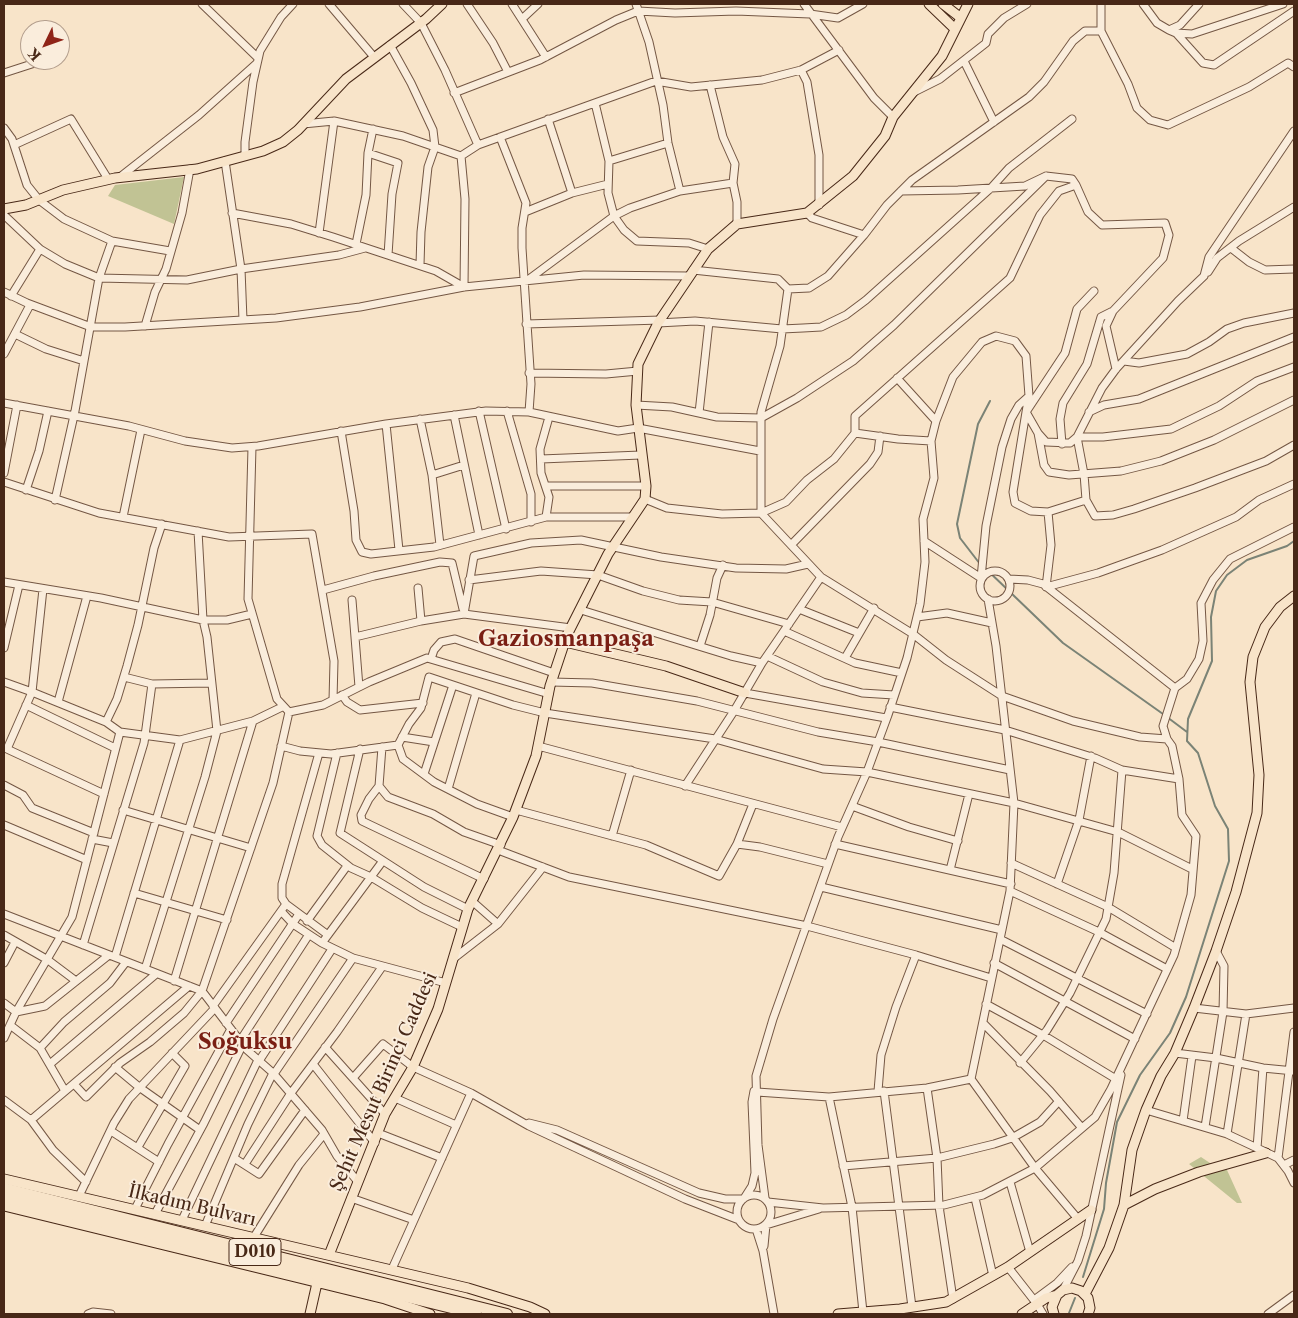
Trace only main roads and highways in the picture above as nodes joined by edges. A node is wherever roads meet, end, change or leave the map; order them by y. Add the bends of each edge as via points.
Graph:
1 (442, 4) edge
2 (929, 4) edge
3 (943, 4) edge
4 (968, 4) edge
5 (961, 18) junction
6 (955, 29) junction
7 (4, 210) edge
8 (1294, 596) edge
9 (565, 642) junction
10 (745, 693) road end
11 (1261, 1150) road end
12 (4, 1179) edge
13 (4, 1188) edge
14 (4, 1198) edge
15 (1124, 1205) junction
16 (4, 1206) edge
17 (1091, 1210) road end
18 (329, 1255) junction
19 (317, 1283) junction
20 (1060, 1293) junction
21 (1085, 1294) junction
22 (310, 1314) edge
23 (430, 1314) edge
24 (476, 1314) edge
25 (507, 1314) edge
26 (545, 1314) edge
27 (838, 1314) edge
28 (1022, 1314) edge
29 (1054, 1314) edge
30 (1089, 1314) edge

1 - 7 main road via 346,78 283,142 245,156 190,169 108,179
2 - 6 main road
3 - 5 main road
4 - 5 main road
5 - 6 main road
6 - 9 main road, Şehit Mesut Birinci Caddesi via 942,56 893,117 885,136 853,176 807,213 737,224 708,249 691,273 638,364 636,405 645,499 614,546
8 - 15 main road via 1280,607 1265,627 1253,657 1250,682 1260,775 1257,813 1216,951 1175,1053 1146,1110 1132,1150
9 - 10 main road via 666,666
9 - 18 main road, Şehit Mesut Birinci Caddesi via 548,694 538,746 515,813 470,905 446,984 413,1067 385,1114
11 - 15 main road via 1155,1189
12 - 18 main road, İlkadım Bulvarı
13 - 25 highway, İlkadım Bulvarı / D010
14 - 24 highway, İlkadım Bulvarı / D010
15 - 21 main road via 1109,1248
16 - 19 main road
17 - 27 main road via 993,1276 946,1302
18 - 26 main road, İlkadım Bulvarı via 468,1288
19 - 22 main road
19 - 23 main road via 385,1299
20 - 21 main road via 1072,1288
20 - 28 main road via 1036,1302
20 - 29 main road via 1052,1307
21 - 30 main road

